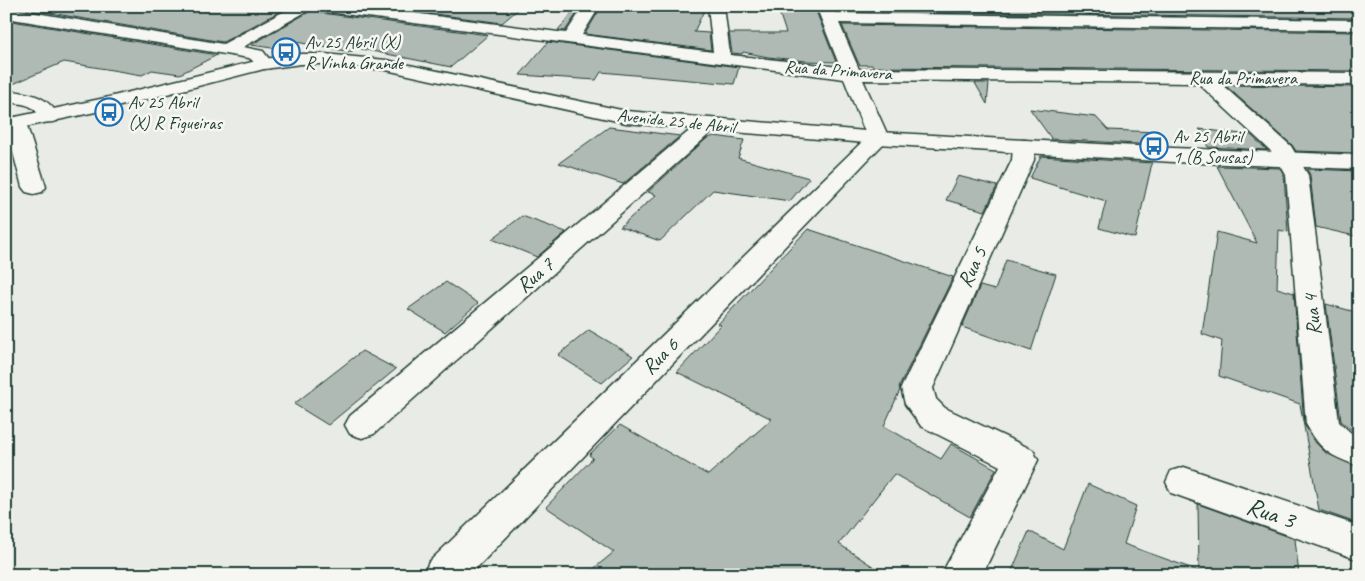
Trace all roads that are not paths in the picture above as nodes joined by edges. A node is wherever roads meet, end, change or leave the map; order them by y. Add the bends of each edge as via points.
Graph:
1 (306, 6) edge
2 (321, 6) edge
3 (592, 6) edge
4 (716, 6) edge
5 (827, 12) edge
6 (6, 13) edge
7 (1359, 25) edge
8 (571, 39) junction
9 (226, 48) junction
10 (722, 60) junction
11 (264, 64) junction
12 (851, 74) junction
13 (1203, 78) junction
14 (1359, 79) edge
15 (6, 96) edge
16 (50, 117) junction
17 (11, 124) edge
18 (708, 125) junction
19 (878, 138) junction
20 (1024, 146) junction
21 (1290, 160) junction
22 (1359, 162) edge
23 (34, 187) dead end
24 (362, 425) dead end
25 (1359, 452) edge
26 (1184, 482) dead end
27 (1359, 543) edge
28 (443, 575) edge
29 (961, 575) edge

1 - 9 street
2 - 8 street, Rua da Primavera
3 - 8 street
4 - 10 street
5 - 7 street
5 - 12 street
6 - 9 street
8 - 10 street, Rua da Primavera
9 - 11 street via 257,55
10 - 12 street, Rua da Primavera
11 - 16 street, Avenida 25 de Abril
11 - 18 street, Avenida 25 de Abril via 324,59 386,65 626,118
12 - 13 street, Rua da Primavera
12 - 19 street
13 - 14 street, Rua da Primavera
13 - 21 street
15 - 16 street via 36,102 44,106
16 - 17 street, Avenida 25 de Abril
17 - 23 street
18 - 19 street, Avenida 25 de Abril
18 - 24 street, Rua 7
19 - 20 street, Avenida 25 de Abril
19 - 28 street, Rua 6
20 - 21 street, Avenida 25 de Abril
20 - 29 street, Rua 5 via 1022,160 917,388 921,404 933,417 1021,460
21 - 22 street, Avenida 25 de Abril
21 - 25 street, Rua 4 via 1297,175 1323,424 1330,437
26 - 27 street, Rua 3

